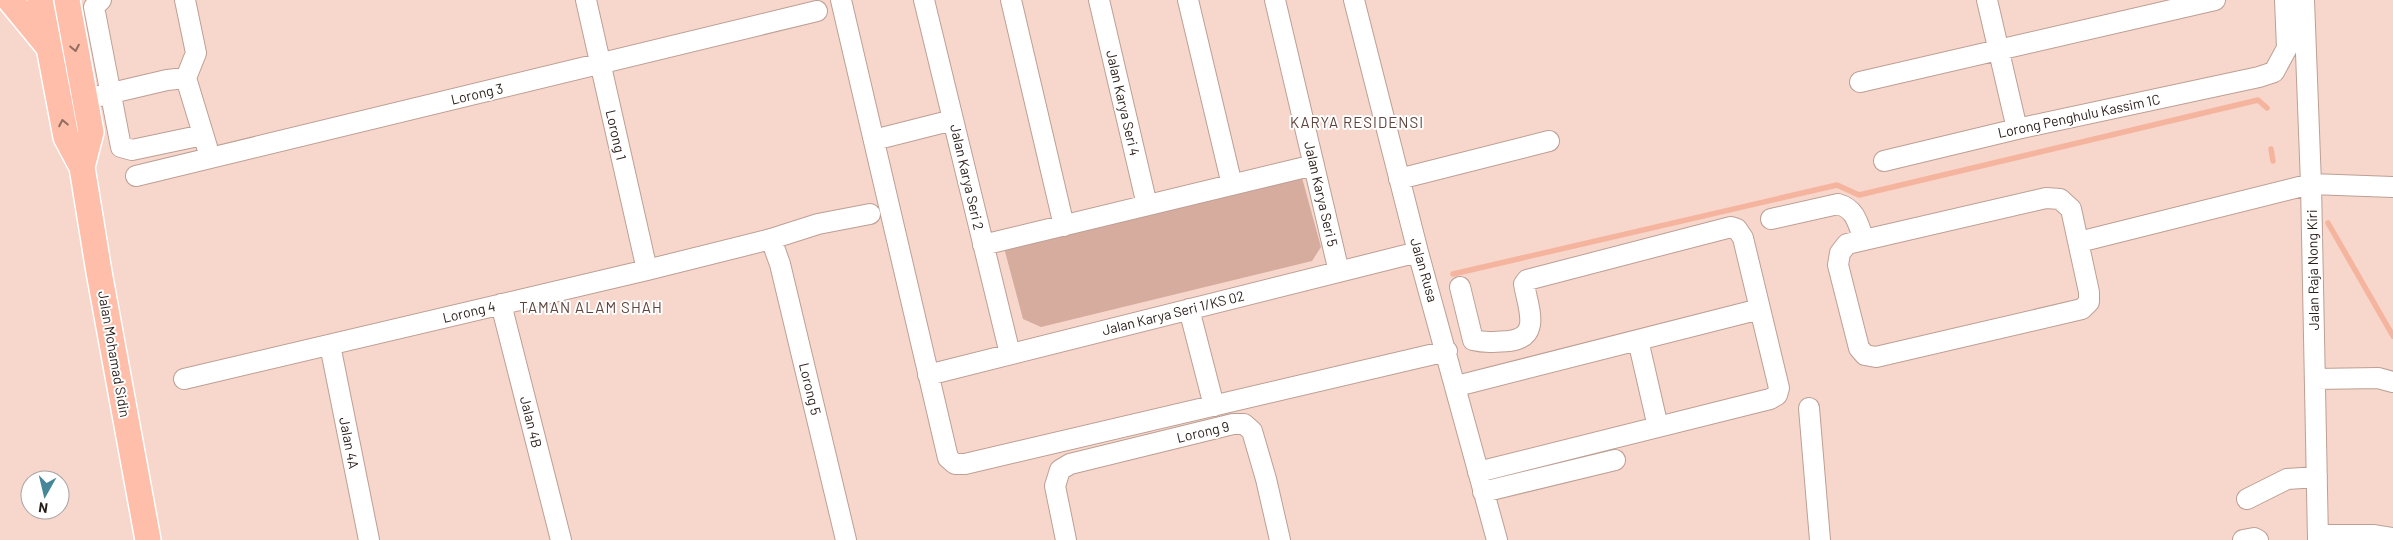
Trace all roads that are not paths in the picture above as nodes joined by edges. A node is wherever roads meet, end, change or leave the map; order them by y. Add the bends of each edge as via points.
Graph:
1 (10, 0) edge
2 (40, 0) edge
3 (66, 0) edge
4 (101, 0) edge
5 (185, 0) edge
6 (586, 0) edge
7 (841, 0) edge
8 (924, 0) edge
9 (1011, 0) edge
10 (1099, 0) edge
11 (1188, 0) edge
12 (1275, 0) edge
13 (1354, 0) edge
14 (1987, 0) edge
15 (2215, 0) edge
16 (2286, 0) edge
17 (2304, 0) edge
18 (818, 11) dead end
19 (1998, 49) junction
20 (50, 52) junction
21 (600, 65) junction
22 (186, 78) junction
23 (1860, 82) dead end
24 (110, 93) junction
25 (85, 99) junction
26 (953, 120) junction
27 (2017, 129) junction
28 (203, 135) junction
29 (874, 140) junction
30 (1550, 141) dead end
31 (210, 158) junction
32 (1884, 162) dead end
33 (1314, 164) junction
34 (82, 167) junction
35 (136, 176) dead end
36 (1400, 179) junction
37 (2311, 184) junction
38 (1232, 185) junction
39 (2393, 187) edge
40 (1147, 205) junction
41 (870, 214) dead end
42 (1771, 219) dead end
43 (1064, 226) junction
44 (771, 239) junction
45 (1864, 240) junction
46 (2079, 242) junction
47 (983, 246) junction
48 (1418, 252) junction
49 (647, 270) junction
50 (1339, 272) junction
51 (1460, 287) dead end
52 (501, 304) junction
53 (1189, 309) junction
54 (1760, 309) junction
55 (1469, 324) junction
56 (1441, 332) junction
57 (1638, 340) junction
58 (330, 345) junction
59 (1447, 351) junction
60 (1010, 354) junction
61 (928, 375) junction
62 (184, 379) dead end
63 (2315, 379) junction
64 (2393, 382) edge
65 (1456, 386) junction
66 (1214, 406) junction
67 (1808, 408) dead end
68 (1658, 427) junction
69 (1615, 460) dead end
70 (2317, 477) junction
71 (1480, 482) junction
72 (2247, 498) dead end
73 (2318, 537) edge
74 (2393, 538) edge
75 (148, 540) edge
76 (369, 540) edge
77 (561, 540) edge
78 (846, 540) edge
79 (1066, 540) edge
80 (1280, 540) edge
81 (1497, 540) edge
82 (1820, 540) edge

1 - 20 main road via 46,41
2 - 20 main road, Jalan Mohamad Sidin
3 -> 25 main road, Jalan Mohamad Sidin
4 - 24 street via 94,8
5 - 22 street via 196,52
6 - 21 street, Lorong 1
7 - 29 street
8 - 26 street, Jalan Karya Seri 2
9 - 43 street
10 - 40 street, Jalan Karya Seri 4
11 - 38 street
12 - 33 street, Jalan Karya Seri 5
13 - 36 street, Jalan Rusa
14 - 19 street
15 - 19 street
16 - 27 street, Lorong Penghulu Kassim 1C via 2287,48 2274,72
17 - 37 street, Jalan Raja Nong Kiri
18 - 21 street, Lorong 3
19 - 23 street
19 - 27 street
34 -> 20 main road, Jalan Mohamad Sidin via 66,138
21 - 31 street, Lorong 3
21 - 49 street, Lorong 1
22 - 24 street
22 - 28 street
24 - 25 street
24 - 28 street via 121,147 132,150
25 - 34 main road, Jalan Mohamad Sidin via 91,132
26 - 29 street
26 - 47 street, Jalan Karya Seri 2
27 - 32 street, Lorong Penghulu Kassim 1C
28 - 31 street
29 - 61 street
30 - 36 street
31 - 35 street, Lorong 3
33 - 38 street
33 - 50 street, Jalan Karya Seri 5
34 - 75 main road, Jalan Mohamad Sidin
36 - 48 street, Jalan Rusa
37 - 39 street
37 - 46 street
37 - 63 street, Jalan Raja Nong Kiri
38 - 40 street
40 - 43 street
41 - 44 street, Lorong 4 via 818,224
42 - 45 street via 1838,204 1848,207 1856,217
43 - 47 street
44 - 49 street, Lorong 4
44 - 78 street, Lorong 5 via 780,264
45 - 46 street via 2046,198 2060,199 2071,209
45 - 46 street via 1847,244 1840,253 1838,265 1859,348 1866,355 1876,357 2082,309 2089,302 2089,292
47 - 60 street, Jalan Karya Seri 2
48 - 50 street, Jalan Karya Seri 1/KS 02
48 - 56 street, Jalan Rusa
49 - 52 street, Lorong 4
50 - 53 street, Jalan Karya Seri 1/KS 02
51 - 55 street
52 - 58 street, Lorong 4
52 - 77 street, Jalan 4B
53 - 60 street, Jalan Karya Seri 1/KS 02
53 - 66 street
54 - 55 street via 1743,238 1738,229 1732,227 1526,280 1531,325 1520,340 1486,343 1473,340
54 - 57 street
54 - 68 street via 1779,388 1777,395
55 - 56 street
56 - 59 street, Jalan Rusa
57 - 65 street
57 - 68 street
58 - 62 street, Lorong 4
58 - 76 street, Jalan 4A
59 - 65 street, Jalan Rusa
59 - 66 street
60 - 61 street, Jalan Karya Seri 1/KS 02
61 - 66 street via 948,458 954,464
63 - 64 street via 2378,378
63 - 70 street, Jalan Raja Nong Kiri
65 - 71 street, Jalan Rusa
67 - 82 street
68 - 71 street
69 - 71 street
70 - 72 street via 2287,479
70 - 73 street, Jalan Raja Nong Kiri
71 - 81 street, Jalan Rusa
73 - 74 street via 2373,535
79 - 80 street, Lorong 9 via 1055,486 1060,470 1070,464 1233,424 1244,424 1252,431

